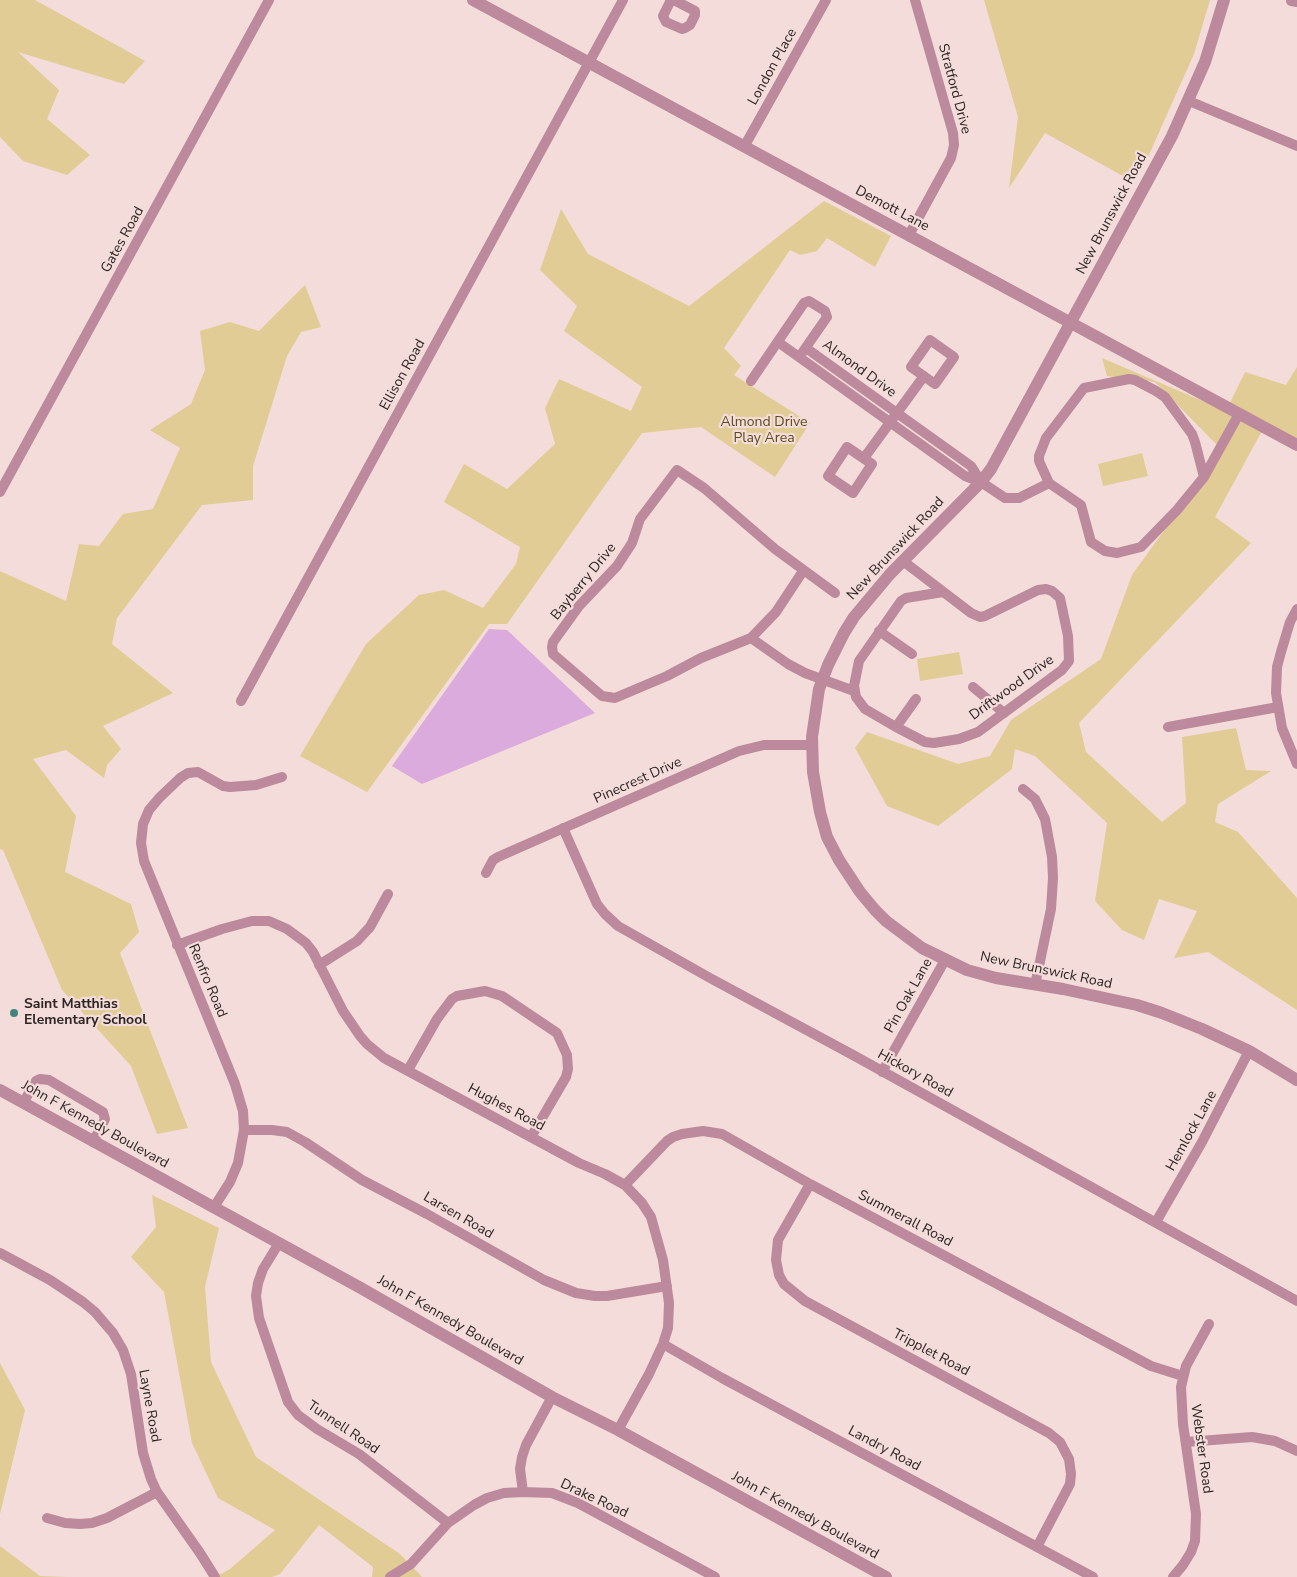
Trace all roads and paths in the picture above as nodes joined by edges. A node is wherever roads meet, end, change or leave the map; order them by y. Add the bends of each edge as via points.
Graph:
1 (269, 0) edge
2 (473, 0) edge
3 (623, 0) edge
4 (826, 0) edge
5 (915, 0) edge
6 (1224, 0) edge
7 (589, 63) junction
8 (1189, 101) junction
9 (1297, 146) edge
10 (744, 147) junction
11 (909, 235) junction
12 (1070, 323) junction
13 (778, 342) junction
14 (806, 348) junction
15 (799, 357) junction
16 (924, 376) dead end
17 (751, 381) dead end
18 (1239, 414) junction
19 (893, 417) junction
20 (1297, 444) edge
21 (864, 458) junction
22 (1204, 477) junction
23 (981, 482) junction
24 (1049, 483) junction
25 (0, 492) edge
26 (903, 561) junction
27 (803, 571) junction
28 (943, 592) junction
29 (835, 593) dead end
30 (1297, 609) edge
31 (879, 630) junction
32 (751, 638) junction
33 (912, 654) dead end
34 (823, 678) junction
35 (973, 687) dead end
36 (854, 691) junction
37 (916, 698) dead end
38 (241, 701) dead end
39 (1278, 707) junction
40 (1004, 712) junction
41 (1168, 726) dead end
42 (896, 727) junction
43 (812, 744) junction
44 (1297, 764) edge
45 (282, 777) dead end
46 (1023, 789) dead end
47 (563, 828) junction
48 (486, 873) dead end
49 (388, 894) dead end
50 (178, 946) junction
51 (945, 960) junction
52 (319, 965) junction
53 (1036, 985) junction
54 (1249, 1051) junction
55 (408, 1070) junction
56 (882, 1072) junction
57 (1297, 1080) edge
58 (0, 1090) edge
59 (23, 1103) junction
60 (244, 1130) junction
61 (531, 1136) junction
62 (93, 1142) junction
63 (625, 1184) junction
64 (810, 1184) junction
65 (214, 1207) junction
66 (1156, 1222) junction
67 (279, 1243) junction
68 (0, 1253) edge
69 (667, 1286) junction
70 (1297, 1300) edge
71 (1209, 1324) dead end
72 (663, 1344) junction
73 (1183, 1376) junction
74 (552, 1397) junction
75 (618, 1430) junction
76 (1186, 1442) junction
77 (1297, 1451) edge
78 (157, 1492) junction
79 (523, 1492) junction
80 (47, 1518) dead end
81 (448, 1523) junction
82 (1037, 1547) junction
83 (215, 1577) edge
84 (390, 1577) edge
85 (715, 1577) edge
86 (886, 1577) edge
87 (1093, 1577) edge
88 (1173, 1577) edge

1 - 25 street, Gates Road
2 - 7 street, Demott Lane
3 - 7 street, Ellison Road
4 - 10 street, London Place
5 - 11 street, Stratford Drive via 954,133 954,145 951,158
6 - 8 street, New Brunswick Road
7 - 10 street, Demott Lane
7 - 38 street, Ellison Road
8 - 9 street
8 - 12 street, New Brunswick Road
10 - 11 street, Demott Lane
11 - 12 street, Demott Lane
12 - 18 street, Demott Lane
12 - 23 street, New Brunswick Road via 1005,445
13 - 14 street, Almond Drive via 804,303 812,302 827,316
13 - 15 street, Almond Drive
13 - 17 street, Almond Drive
14 - 15 street, Almond Drive
14 - 19 street, Almond Drive
15 - 19 street, Almond Drive
16 - 19 street, Almond Drive
18 - 20 street, Demott Lane
18 - 22 street
19 - 21 street, Almond Drive
19 - 23 street, Almond Drive via 965,476
21 - 21 street via 847,447 828,476 853,493 872,464
22 - 24 street via 1148,542 1117,553 1105,551 1091,542 1081,505
22 - 24 street via 1192,434 1165,397 1129,379 1088,386 1080,392 1040,450 1039,462
23 - 24 street, Almond Drive via 1008,499 1019,498
23 - 26 street, New Brunswick Road
26 - 28 street, Driftwood Drive
26 - 34 street, New Brunswick Road via 854,617
27 - 29 street
27 - 32 street, Bayberry Drive via 776,612
27 - 32 street, Bayberry Drive via 704,488 677,470 640,519 632,542 617,566 579,606 552,647 553,654 560,661 610,699
28 - 31 street via 903,600
28 - 40 street, Driftwood Drive via 980,617 1042,589 1052,591 1060,598 1068,636 1069,661 1062,670
30 - 39 street via 1277,667
31 - 33 street
31 - 36 street via 859,660
32 - 34 street via 788,664
34 - 36 street
34 - 43 street, New Brunswick Road
35 - 40 street
36 - 42 street, Driftwood Drive via 861,706
37 - 42 street
39 - 41 street
39 - 44 street via 1282,728
40 - 42 street, Driftwood Drive via 972,735 940,743 925,742
43 - 47 street, Pinecrest Drive via 764,745 739,751
43 - 51 street, New Brunswick Road via 820,812 827,837 839,860 860,892 886,921 922,948
45 - 50 street, Renfro Road via 256,785 230,787 198,772 184,776 149,810 143,824 141,843 144,861
46 - 53 street via 1035,799 1045,819 1052,857 1051,909
47 - 48 street, Pinecrest Drive via 493,860
47 - 56 street, Hickory Road via 597,904 618,926
49 - 52 street via 370,927 357,942
50 - 52 street, Hughes Road via 230,927 252,921 269,921 297,935 306,943
50 - 60 street, Renfro Road via 235,1084 243,1111
51 - 53 street, New Brunswick Road via 996,978
51 - 56 street, Pin Oak Lane
52 - 55 street, Hughes Road via 343,1011 366,1044
53 - 54 street, New Brunswick Road via 1137,1005
54 - 57 street, New Brunswick Road
54 - 66 street, Hemlock Lane
55 - 61 street, Hughes Road
55 - 61 street via 437,1019 452,1000 484,991 502,996 557,1032 567,1055 566,1077
56 - 66 street, Hickory Road
58 - 59 street, John F Kennedy Boulevard
59 - 62 street, John F Kennedy Boulevard
59 - 62 street via 36,1081 40,1078 49,1080 103,1112 105,1119
60 - 65 street, Renfro Road via 238,1164
60 - 69 street, Larsen Road via 287,1132 362,1180 544,1280 576,1293 607,1296
61 - 63 street, Hughes Road
62 - 65 street, John F Kennedy Boulevard
63 - 64 street, Summerall Road via 667,1140 703,1131 722,1134
63 - 69 street, Hughes Road via 651,1218
64 - 73 street, Summerall Road via 1151,1366
64 - 82 street, Tripplet Road via 778,1240 776,1260 784,1284 805,1301 1049,1433 1060,1442 1069,1459 1070,1484
65 - 67 street, John F Kennedy Boulevard
66 - 70 street, Hickory Road
67 - 74 street, John F Kennedy Boulevard
67 - 81 street, Tunnell Road via 263,1269 256,1296 259,1318 288,1402 298,1415 359,1454
68 - 78 street, Layne Road via 83,1302 113,1333 131,1374 143,1453
69 - 72 street, Hughes Road via 668,1319
71 - 73 street, Webster Road
72 - 75 street, Hughes Road
72 - 82 street, Landry Road
73 - 76 street, Webster Road via 1181,1399
74 - 75 street, John F Kennedy Boulevard
74 - 79 street via 522,1457
75 - 86 street, John F Kennedy Boulevard
76 - 77 street via 1252,1437 1275,1441
76 - 88 street, Webster Road via 1196,1514 1195,1541 1184,1565
78 - 80 street via 92,1523 65,1523
78 - 83 street, Layne Road
79 - 81 street, Drake Road via 487,1498
79 - 85 street, Drake Road via 552,1493 578,1503
81 - 84 street, Drake Road via 411,1564
82 - 87 street, Landry Road

